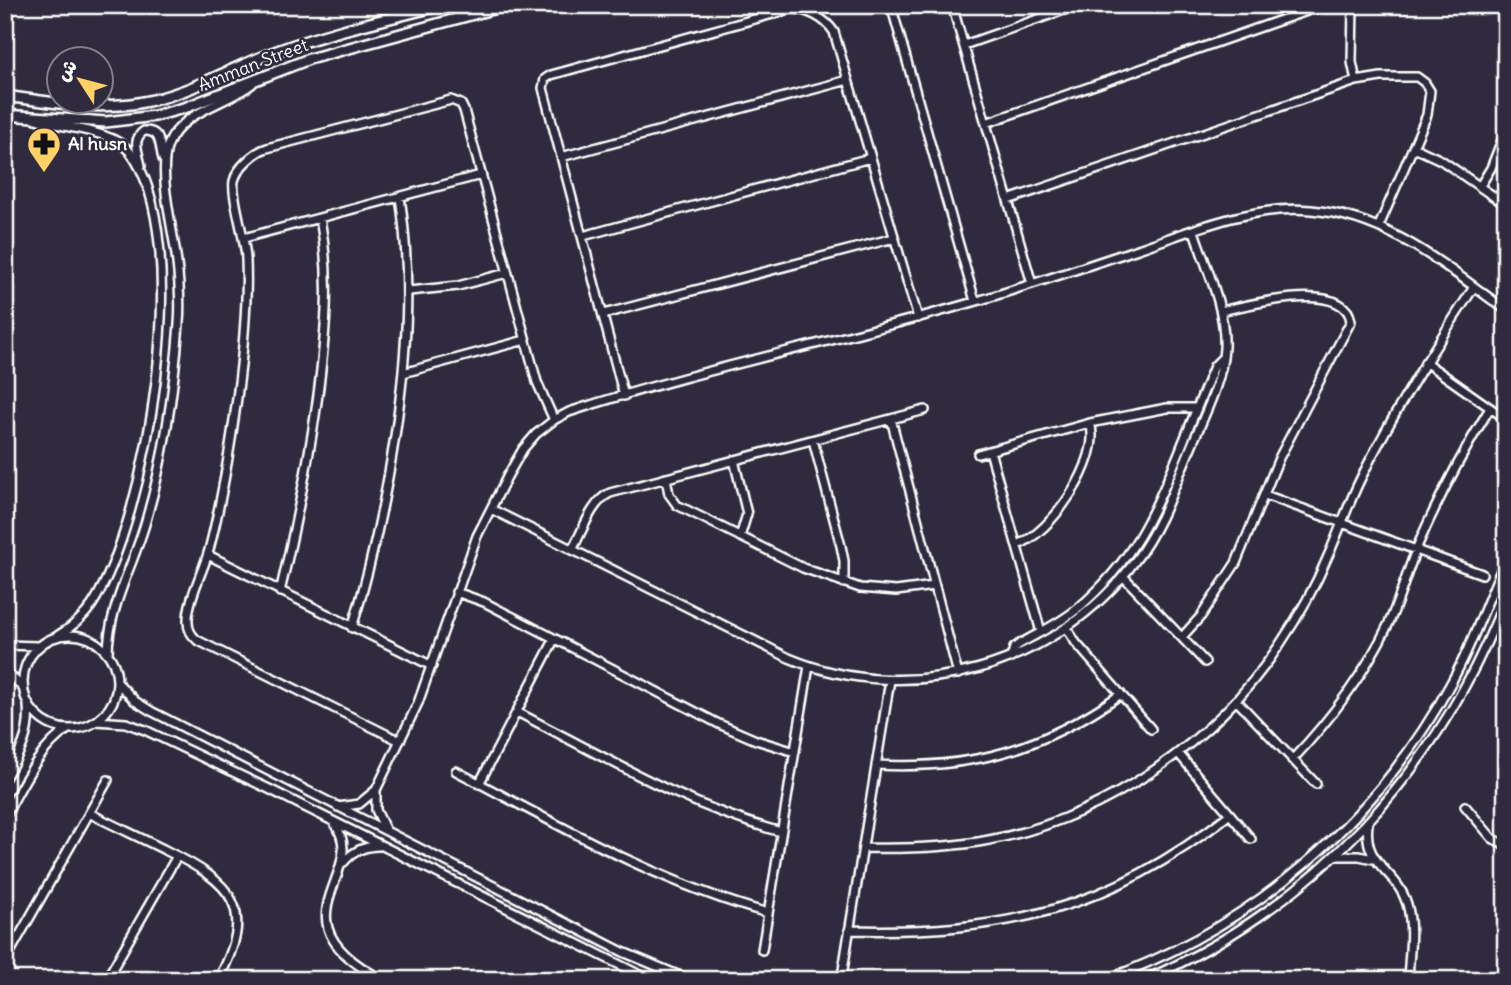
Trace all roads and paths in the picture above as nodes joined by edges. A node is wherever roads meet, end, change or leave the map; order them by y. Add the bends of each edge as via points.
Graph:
1 (442, 5) edge
2 (507, 5) edge
3 (891, 5) edge
4 (952, 5) edge
5 (1078, 5) edge
6 (1324, 5) edge
7 (1353, 5) edge
8 (964, 45) junction
9 (260, 77) junction
10 (848, 80) junction
11 (1356, 81) junction
12 (5, 96) edge
13 (5, 115) edge
14 (29, 118) junction
15 (986, 122) junction
16 (1506, 130) edge
17 (1413, 147) junction
18 (561, 157) junction
19 (870, 158) junction
20 (164, 160) junction
21 (142, 173) junction
22 (481, 176) junction
23 (1480, 186) junction
24 (400, 197) junction
25 (1008, 200) junction
26 (1506, 205) edge
27 (320, 218) junction
28 (1379, 226) junction
29 (1194, 230) junction
30 (583, 236) junction
31 (244, 238) junction
32 (894, 238) junction
33 (507, 273) junction
34 (1032, 284) junction
35 (1474, 287) junction
36 (409, 291) junction
37 (975, 301) junction
38 (1506, 310) edge
39 (1221, 311) junction
40 (604, 314) junction
41 (918, 318) junction
42 (525, 340) junction
43 (1223, 357) junction
44 (1425, 362) junction
45 (403, 373) junction
46 (624, 396) junction
47 (1197, 408) junction
48 (1490, 408) junction
49 (925, 410) dead end
50 (891, 419) junction
51 (1506, 419) edge
52 (554, 420) junction
53 (1090, 423) junction
54 (813, 440) junction
55 (990, 451) junction
56 (978, 454) dead end
57 (734, 460) junction
58 (666, 478) junction
59 (1265, 495) junction
60 (491, 509) junction
61 (1342, 522) junction
62 (740, 537) junction
63 (1017, 545) junction
64 (1416, 549) junction
65 (572, 550) junction
66 (208, 555) junction
67 (1506, 559) edge
68 (1482, 574) dead end
69 (1123, 576) junction
70 (844, 583) junction
71 (934, 586) junction
72 (280, 592) junction
73 (456, 592) junction
74 (1506, 596) edge
75 (1066, 627) junction
76 (352, 628) junction
77 (1041, 632) junction
78 (57, 636) junction
79 (1182, 637) junction
80 (554, 640) junction
81 (5, 645) edge
82 (39, 646) junction
83 (108, 654) junction
84 (1011, 658) junction
85 (1206, 662) dead end
86 (432, 666) junction
87 (809, 666) junction
88 (5, 670) edge
89 (957, 674) junction
90 (890, 680) junction
91 (117, 682) junction
92 (23, 687) junction
93 (1121, 694) junction
94 (1236, 700) junction
95 (27, 702) junction
96 (517, 712) junction
97 (96, 721) junction
98 (68, 729) junction
99 (1151, 729) dead end
100 (400, 741) junction
101 (795, 752) junction
102 (1178, 753) junction
103 (1292, 760) junction
104 (876, 765) junction
105 (456, 771) dead end
106 (5, 778) edge
107 (108, 780) dead end
108 (480, 784) junction
109 (1316, 784) dead end
110 (376, 790) junction
111 (1465, 806) dead end
112 (338, 807) junction
113 (89, 813) junction
114 (1230, 814) junction
115 (5, 817) edge
116 (331, 820) junction
117 (1368, 823) junction
118 (781, 832) junction
119 (389, 833) junction
120 (1251, 839) dead end
121 (382, 846) junction
122 (1506, 846) edge
123 (863, 848) junction
124 (177, 856) junction
125 (1336, 856) junction
126 (1373, 859) junction
127 (341, 865) junction
128 (768, 913) junction
129 (849, 930) junction
130 (762, 950) dead end
131 (5, 961) edge
132 (843, 970) dead end
133 (106, 980) edge
134 (218, 980) edge
135 (383, 980) edge
136 (650, 980) edge
137 (690, 980) edge
138 (1104, 980) edge
139 (1144, 980) edge
140 (1408, 980) edge

1 - 12 main road, Amman Street via 299,43 155,100 86,106
2 - 9 main road, Amman Street via 309,59
3 - 37 street
4 - 8 street
5 - 8 street
6 - 15 street
7 - 11 street
8 - 15 street
9 - 14 main road, Amman Street via 187,107 139,119
9 - 20 street via 242,92 186,120 171,138
10 - 18 street
10 - 18 street via 830,26 804,10 791,9 548,77 543,88
10 - 19 street
11 - 17 street via 1404,76 1426,83 1430,101
11 - 25 street
13 - 14 main road, Amman Street
14 - 21 street via 112,138 130,153
15 - 25 street
16 - 23 street
17 - 23 street
17 - 28 street
18 - 30 street
19 - 30 street
19 - 32 street
20 - 21 street via 157,134 142,132 136,141
20 - 83 street via 179,273 179,328 152,497 111,619
21 - 78 street via 155,227 161,285 158,373 148,440 125,527 103,584 87,612
22 - 24 street
22 - 31 street via 463,107 451,100 267,148 252,156 234,181
22 - 33 street
23 - 26 street
24 - 27 street
24 - 36 street
25 - 34 street
27 - 31 street
27 - 72 street via 327,321 307,473
28 - 29 street via 1329,212 1282,209 1235,216
28 - 35 street
29 - 34 street
29 - 39 street
30 - 40 street
31 - 66 street via 246,307 240,370 223,493
32 - 40 street
32 - 41 street
33 - 36 street via 458,286
33 - 42 street
34 - 37 street
35 - 38 street
35 - 44 street
36 - 45 street
37 - 41 street
39 - 43 street
39 - 59 street via 1293,297 1335,303 1350,315 1349,329 1294,427
40 - 46 street
41 - 46 street
42 - 45 street
42 - 52 street
43 - 47 street via 1214,366
43 - 69 street via 1216,386 1164,511
44 - 48 street
44 - 61 street via 1397,408
45 - 76 street via 381,520
46 - 52 street
47 - 53 street via 1167,408
47 - 77 street via 1156,507 1128,556 1076,610
48 - 51 street
48 - 64 street via 1442,491
49 - 50 street
50 - 54 street
50 - 71 street
52 - 60 street via 523,449
53 - 55 street
53 - 63 street via 1092,449 1070,494 1033,538
54 - 57 street
54 - 70 street via 843,553
55 - 56 street
55 - 63 street
57 - 58 street
57 - 62 street via 746,506
58 - 62 street via 673,502
58 - 65 street via 604,496
59 - 61 street
59 - 79 street via 1236,563
60 - 65 street
60 - 73 street
61 - 64 street
61 - 94 street via 1297,619
62 - 70 street
63 - 77 street
64 - 68 street
64 - 103 street via 1387,627 1367,663 1317,734
65 - 87 street
66 - 72 street
66 - 100 street via 188,616 194,638
67 - 138 street via 1442,700 1404,759 1359,813 1310,860 1246,909 1175,950
69 - 75 street
69 - 79 street
70 - 71 street via 896,591
71 - 89 street
72 - 76 street
73 - 80 street
73 - 86 street
74 - 117 street via 1454,708 1414,768
75 - 84 street
75 - 93 street
76 - 86 street
77 - 84 street via 1014,648
78 - 82 street
78 - 83 street via 85,637
79 - 85 street
80 - 96 street
80 - 101 street via 719,724
81 - 82 street
82 - 92 street via 28,660
83 - 91 street
84 - 89 street
86 - 100 street
87 - 90 street
87 - 101 street
88 - 92 street
89 - 90 street
90 - 104 street
91 - 97 street via 114,700
91 - 112 street via 143,707
92 - 95 street
93 - 99 street
93 - 104 street via 1080,721 1012,752 945,764
94 - 102 street
94 - 103 street
95 - 98 street via 44,721
95 - 106 street via 26,740
96 - 108 street
96 - 118 street via 687,799
97 - 98 street
97 - 116 street via 145,730
98 - 115 street via 39,757
100 - 110 street
101 - 118 street
102 - 114 street
102 - 123 street via 1108,797 1014,834 947,846
103 - 109 street
104 - 123 street
105 - 108 street
107 - 113 street
108 - 128 street via 659,875
110 - 112 street via 359,804
110 - 119 street via 378,817
111 - 122 street via 1492,838
112 - 119 street
113 - 124 street
113 - 131 street
114 - 120 street
114 - 129 street via 1177,853 1121,884 1035,916 957,929
116 - 121 street
116 - 127 street via 342,837
117 - 125 street
117 - 126 street
118 - 128 street
119 - 137 street via 623,952
121 - 127 street via 363,848
121 - 136 street
123 - 129 street
124 - 133 street
124 - 134 street via 215,878 234,909 237,932
125 - 126 street
125 - 139 street via 1246,926
126 - 140 street via 1397,883 1407,904
127 - 135 street via 327,906 332,938 353,963
128 - 130 street
129 - 132 street

